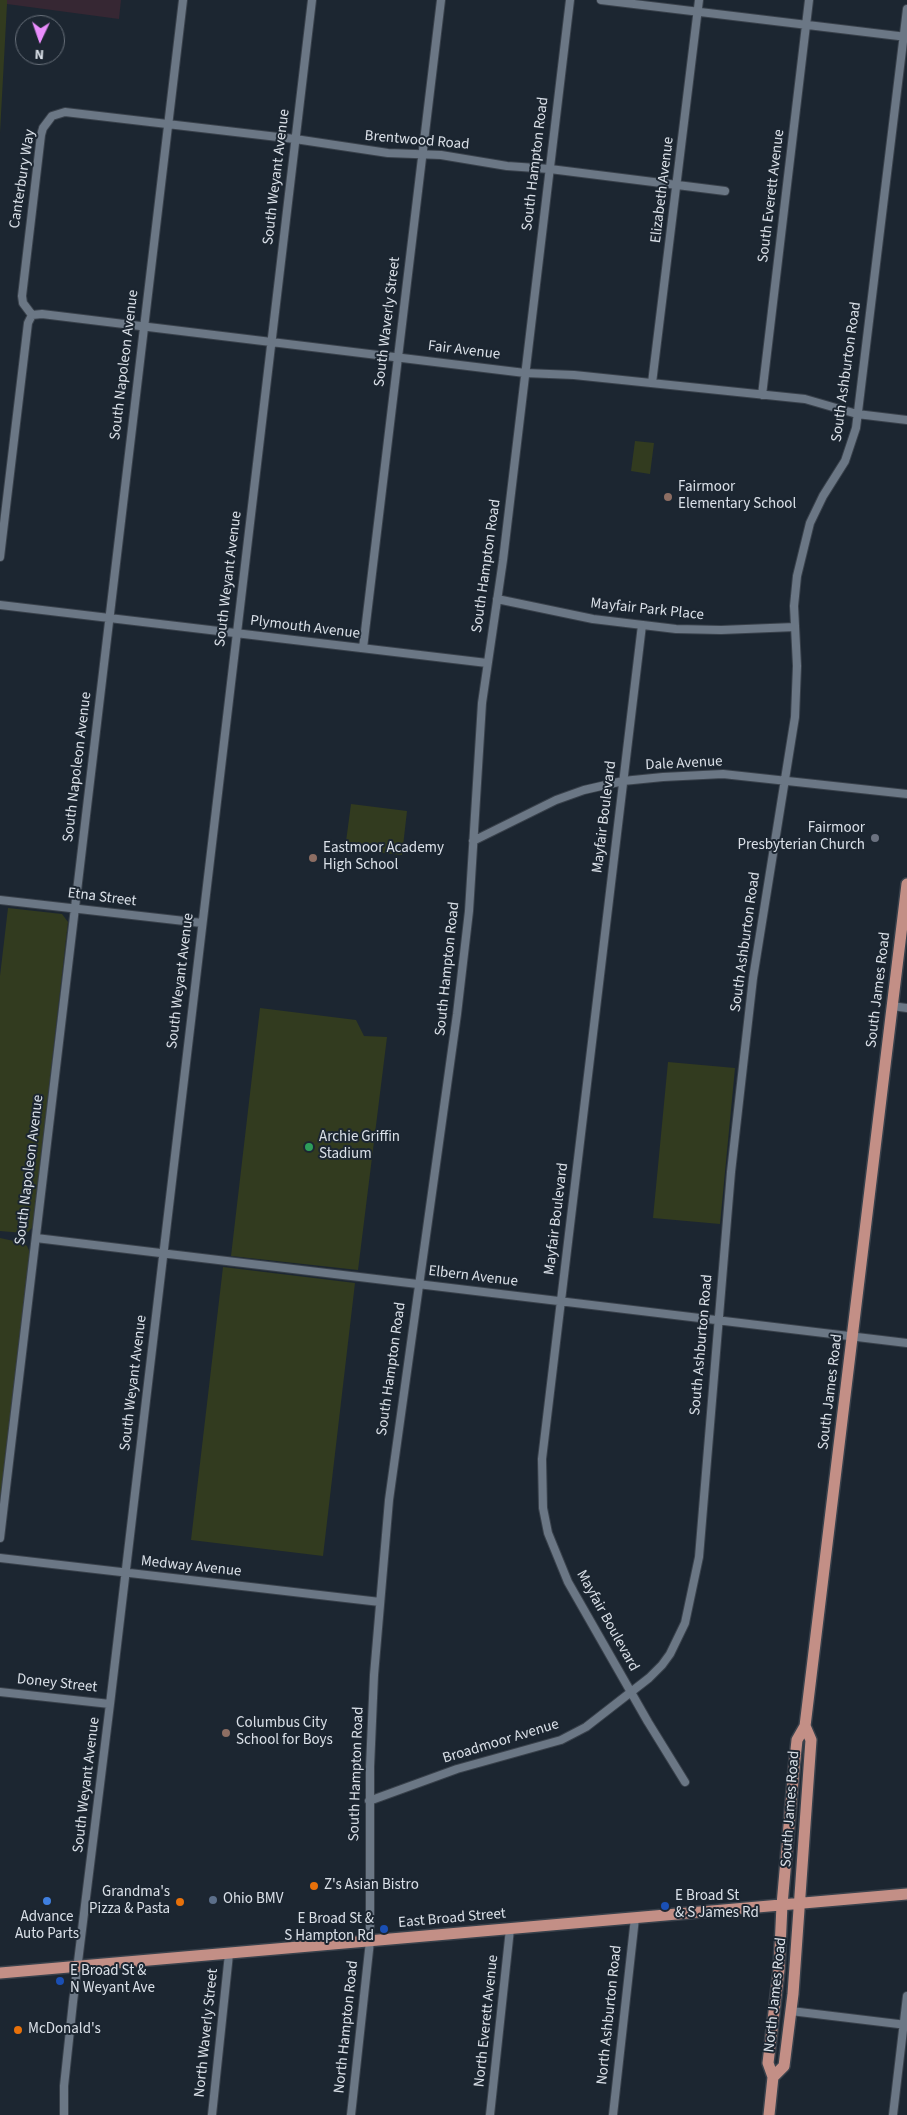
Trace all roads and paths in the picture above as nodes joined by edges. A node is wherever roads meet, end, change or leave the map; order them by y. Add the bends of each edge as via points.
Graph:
1 (183, 0) edge
2 (312, 0) edge
3 (441, 0) edge
4 (570, 0) edge
5 (601, 0) edge
6 (700, 0) edge
7 (810, 0) edge
8 (907, 9) edge
9 (698, 12) junction
10 (806, 26) junction
11 (905, 37) edge
12 (107, 116) joint
13 (168, 124) junction
14 (295, 139) junction
15 (423, 153) junction
16 (550, 169) junction
17 (677, 185) junction
18 (725, 191) dead end
19 (32, 315) junction
20 (144, 326) junction
21 (271, 342) junction
22 (398, 357) junction
23 (525, 373) junction
24 (652, 383) junction
25 (762, 395) junction
26 (857, 414) junction
27 (907, 420) edge
28 (0, 557) edge
29 (498, 599) junction
30 (0, 605) edge
31 (109, 618) junction
32 (642, 625) junction
33 (795, 626) junction
34 (236, 633) junction
35 (364, 648) junction
36 (487, 663) junction
37 (784, 780) junction
38 (623, 782) junction
39 (907, 794) edge
40 (473, 841) junction
41 (907, 884) edge
42 (0, 900) edge
43 (75, 908) junction
44 (202, 923) junction
45 (892, 1006) junction
46 (907, 1008) edge
47 (36, 1238) junction
48 (163, 1253) junction
49 (418, 1284) junction
50 (562, 1301) junction
51 (718, 1321) junction
52 (853, 1336) junction
53 (907, 1343) edge
54 (0, 1538) edge
55 (0, 1558) edge
56 (125, 1573) junction
57 (380, 1602) junction
58 (0, 1692) edge
59 (631, 1692) junction
60 (110, 1704) junction
61 (805, 1726) junction
62 (685, 1782) dead end
63 (369, 1801) junction
64 (907, 1894) edge
65 (799, 1904) junction
66 (782, 1905) junction
67 (635, 1918) junction
68 (510, 1929) junction
69 (370, 1941) junction
70 (229, 1954) junction
71 (79, 1965) junction
72 (0, 1973) edge
73 (907, 1996) edge
74 (791, 2011) junction
75 (905, 2025) edge
76 (773, 2077) junction
77 (64, 2115) edge
78 (212, 2115) edge
79 (351, 2115) edge
80 (490, 2115) edge
81 (613, 2115) edge
82 (769, 2115) edge
83 (893, 2115) edge

1 - 13 street, South Napoleon Avenue
2 - 14 street, South Weyant Avenue
3 - 15 street, South Waverly Street
4 - 16 street, South Hampton Road
5 - 9 street
6 - 9 street, Elizabeth Avenue
7 - 10 street, South Everett Avenue
8 - 11 street, South Ashburton Road
9 - 10 street
9 - 17 street, Elizabeth Avenue
10 - 11 street
10 - 25 street, South Everett Avenue
11 - 26 street, South Ashburton Road
12 - 13 street, Brentwood Road
12 - 19 street, Canterbury Way via 59,113 42,128 22,296
13 - 14 street, Brentwood Road
13 - 20 street, South Napoleon Avenue
14 - 15 street, Brentwood Road via 388,153
14 - 21 street, South Weyant Avenue
15 - 16 street, Brentwood Road
15 - 22 street, South Waverly Street
16 - 17 street, Brentwood Road
16 - 23 street, South Hampton Road
17 - 18 street, Brentwood Road
17 - 24 street, Elizabeth Avenue
19 - 20 street, Fair Avenue
19 - 28 street via 28,323
20 - 21 street, Fair Avenue
20 - 31 street, South Napoleon Avenue
21 - 22 street, Fair Avenue
21 - 34 street, South Weyant Avenue
22 - 23 street, Fair Avenue
22 - 35 street, South Waverly Street
23 - 24 street, Fair Avenue
23 - 29 street, South Hampton Road
24 - 25 street, Fair Avenue
25 - 26 street, Fair Avenue via 805,399
26 - 27 street, Fair Avenue
26 - 33 street, South Ashburton Road via 845,461 823,496 807,533 797,576
29 - 32 street, Mayfair Park Place via 593,619
29 - 36 street, South Hampton Road
30 - 31 street, Plymouth Avenue
31 - 34 street, Plymouth Avenue
31 - 43 street, South Napoleon Avenue
32 - 33 street, Mayfair Park Place via 721,630
32 - 38 street, Mayfair Boulevard
33 - 37 street, South Ashburton Road via 796,702
34 - 35 street, Plymouth Avenue
34 - 44 street, South Weyant Avenue
35 - 36 street, Plymouth Avenue
36 - 40 street, South Hampton Road
37 - 38 street, Dale Avenue via 702,774
37 - 39 street, Dale Avenue
37 - 51 street, South Ashburton Road via 753,978
38 - 40 street, Dale Avenue via 556,800
38 - 50 street, Mayfair Boulevard
40 - 49 street, South Hampton Road via 469,911 451,1066
41 - 45 main road, South James Road
42 - 43 street, Etna Street
43 - 44 street, Etna Street
43 - 47 street, South Napoleon Avenue
44 - 48 street, South Weyant Avenue
45 - 46 street
45 - 52 main road, South James Road
47 - 48 street, Elbern Avenue
47 - 54 street, South Napoleon Avenue
48 - 49 street, Elbern Avenue
48 - 56 street, South Weyant Avenue
49 - 50 street, Elbern Avenue
49 - 57 street, South Hampton Road via 391,1481
50 - 51 street, Elbern Avenue
50 - 59 street, Mayfair Boulevard via 542,1459 543,1508 548,1533 568,1582
51 - 52 street, Elbern Avenue
51 - 59 street, South Ashburton Road via 698,1556 691,1601 685,1623 670,1654 649,1678
52 - 53 street, Elbern Avenue
52 - 61 main road, South James Road
55 - 56 street, Medway Avenue
56 - 57 street, Medway Avenue
56 - 60 street, South Weyant Avenue
57 - 63 street, South Hampton Road
58 - 60 street, Doney Street
59 - 62 street, Mayfair Boulevard
59 - 63 street, Broadmoor Avenue via 586,1726 561,1740 457,1769
60 - 71 street, South Weyant Avenue
61 - 65 main road, South James Road via 811,1740
61 - 66 main road via 797,1740
63 - 69 street, South Hampton Road
64 - 65 main road, East Broad Street
65 - 66 main road, East Broad Street
65 - 74 main road, North James Road
66 - 67 main road, East Broad Street
66 - 76 main road via 779,1970 768,2063
67 - 68 main road, East Broad Street
67 - 81 street, North Ashburton Road
68 - 69 main road, East Broad Street
68 - 80 street, North Everett Avenue
69 - 70 main road, East Broad Street
69 - 79 street, North Hampton Road
70 - 71 main road, East Broad Street
70 - 78 street, North Waverly Street
71 - 72 main road, East Broad Street
71 - 77 street, South Weyant Avenue via 66,2064
73 - 75 street
74 - 75 street
74 - 76 main road, North James Road via 784,2066
75 - 83 street
76 - 82 main road, North James Road

